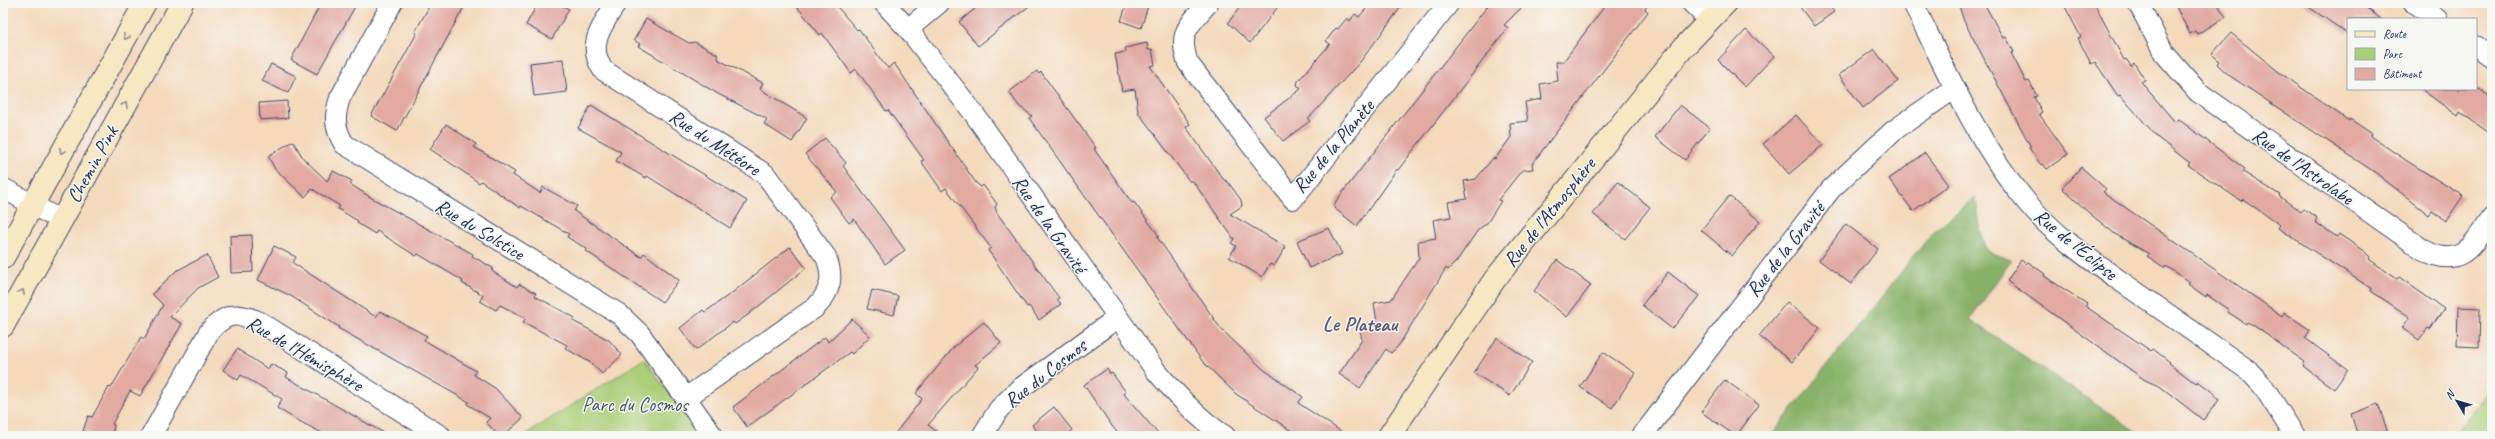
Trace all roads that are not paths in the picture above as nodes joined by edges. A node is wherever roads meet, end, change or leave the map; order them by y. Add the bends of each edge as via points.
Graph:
1 (145, 3) edge
2 (182, 3) edge
3 (392, 3) edge
4 (616, 3) edge
5 (884, 3) edge
6 (939, 3) edge
7 (1208, 3) edge
8 (1449, 3) edge
9 (1692, 3) edge
10 (1726, 3) edge
11 (1914, 3) edge
12 (2138, 3) edge
13 (2414, 3) edge
14 (2436, 18) edge
15 (1708, 19) junction
16 (908, 29) junction
17 (2477, 47) edge
18 (2492, 57) edge
19 (1955, 88) junction
20 (3, 188) edge
21 (33, 204) junction
22 (2492, 217) edge
23 (60, 220) junction
24 (3, 258) edge
25 (1117, 318) junction
26 (3, 326) edge
27 (687, 397) junction
28 (151, 436) edge
29 (441, 436) edge
30 (713, 436) edge
31 (982, 436) edge
32 (1225, 436) edge
33 (1389, 436) edge
34 (1642, 436) edge
35 (2294, 436) edge

1 -> 21 main road, Chemin Pink
23 -> 2 main road, Chemin Pink
3 - 27 street, Rue du Solstice via 340,98 334,115 337,131 344,144 619,314 640,334
4 - 27 street, Rue du Météore via 595,45 596,59 603,70 765,174 826,257 830,268 830,287 826,297 816,307
5 - 16 street, Rue de la Gravité
6 - 16 street
7 - 8 street, Rue de la Planète via 1183,36 1183,50 1188,63 1293,199
9 - 15 street
10 - 15 main road, Rue de l'Atmosphère
11 - 19 street, Rue de l'Éclipse
12 - 22 street, Rue de l'Astrolabe via 2164,53 2198,92 2422,249 2434,256 2454,257 2465,252
13 - 14 street
15 - 33 main road, Rue de l'Atmosphère via 1495,279
16 - 25 street, Rue de la Gravité via 972,111
17 - 18 street
19 - 34 street, Rue de la Gravité via 1893,131 1831,189
19 - 35 street, Rue de l'Éclipse via 1992,156 2040,217 2083,254 2248,370 2263,386
20 - 21 street
21 - 23 street
21 - 24 main road, Chemin Pink
26 -> 23 main road, Chemin Pink
25 - 31 street, Rue du Cosmos via 1018,390 999,409
25 - 32 street, Rue de la Gravité via 1156,371 1181,399 1210,426
27 - 30 street, Rue du Solstice
28 - 29 street, Rue de l'Hémisphère via 209,332 219,320 234,315 260,322

